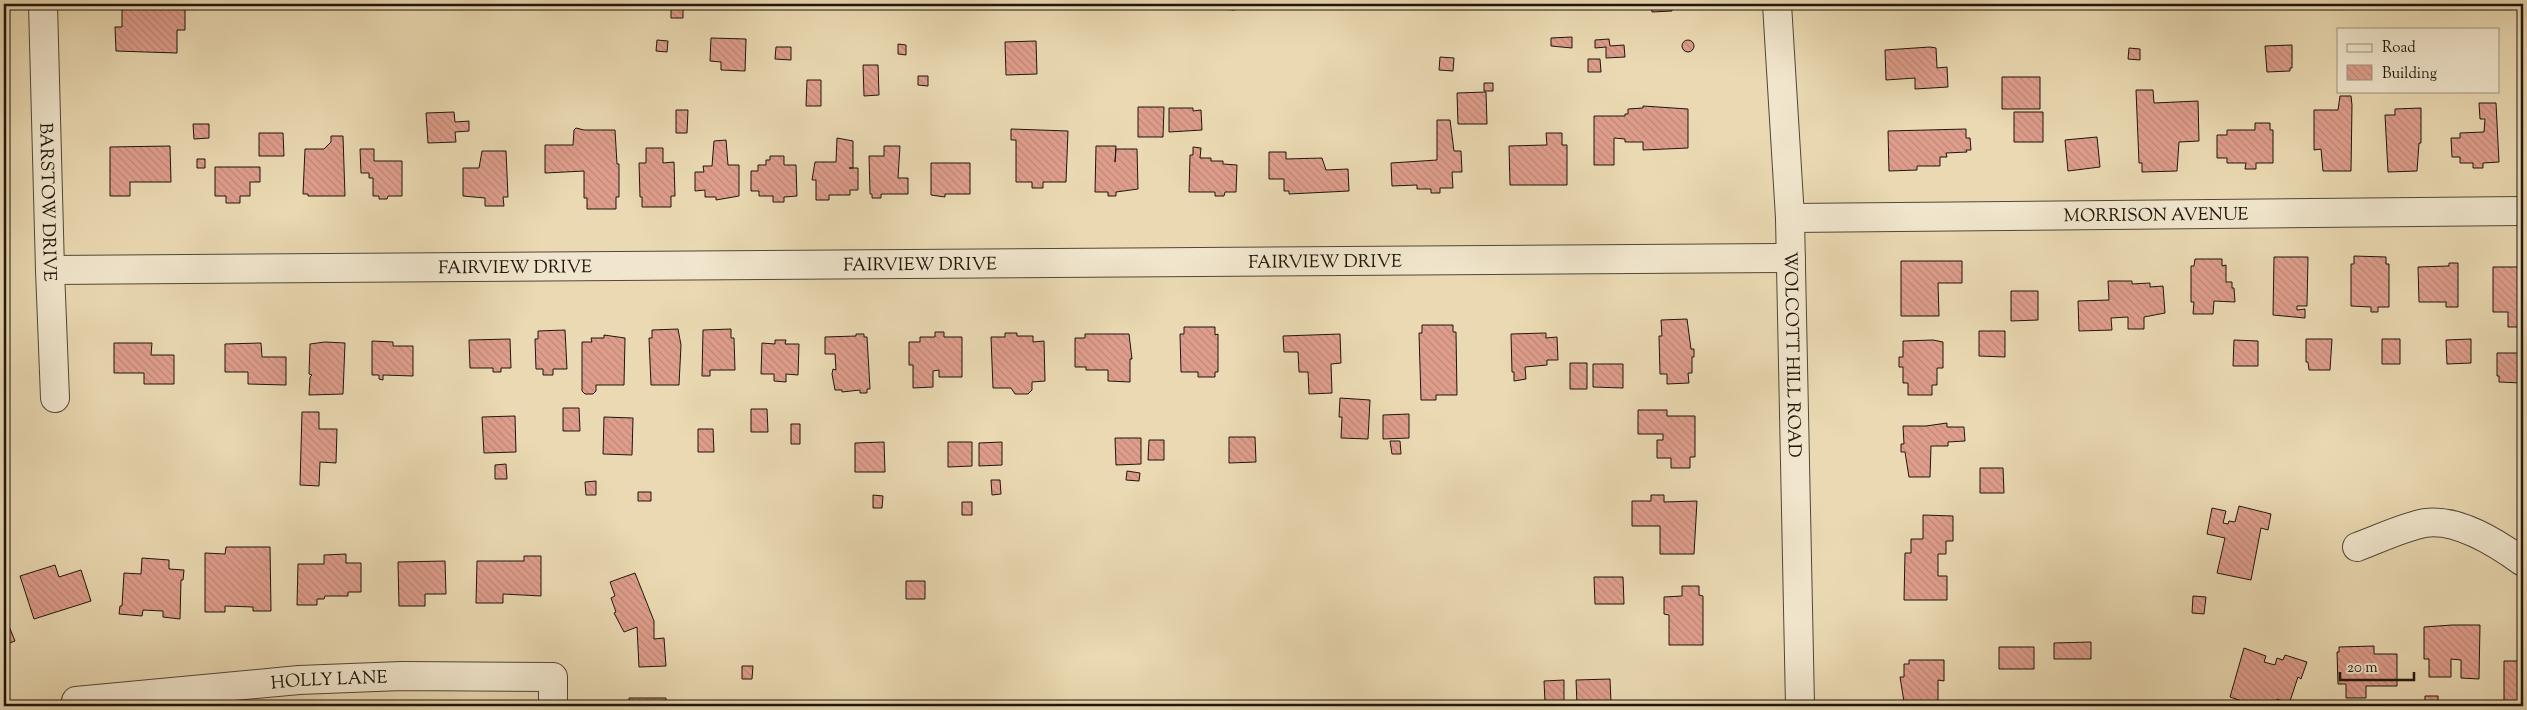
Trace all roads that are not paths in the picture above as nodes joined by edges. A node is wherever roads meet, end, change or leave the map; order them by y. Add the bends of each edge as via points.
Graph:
1 (44, 4) edge
2 (1777, 4) edge
3 (2523, 211) edge
4 (1790, 218) junction
5 (1791, 258) junction
6 (50, 270) junction
7 (55, 398) dead end
8 (2357, 547) dead end
9 (2523, 562) edge
10 (76, 701) dead end
11 (554, 706) edge
12 (1800, 706) edge

1 - 6 street, BARSTOW DRIVE
2 - 4 street, WOLCOTT HILL ROAD
3 - 4 street, MORRISON AVENUE
4 - 5 street, WOLCOTT HILL ROAD
5 - 6 street, FAIRVIEW DRIVE
5 - 12 street, WOLCOTT HILL ROAD
6 - 7 street, BARSTOW DRIVE
8 - 9 street via 2426,523 2458,526 2498,544
10 - 11 street, HOLLY LANE via 299,680 402,676 553,677

